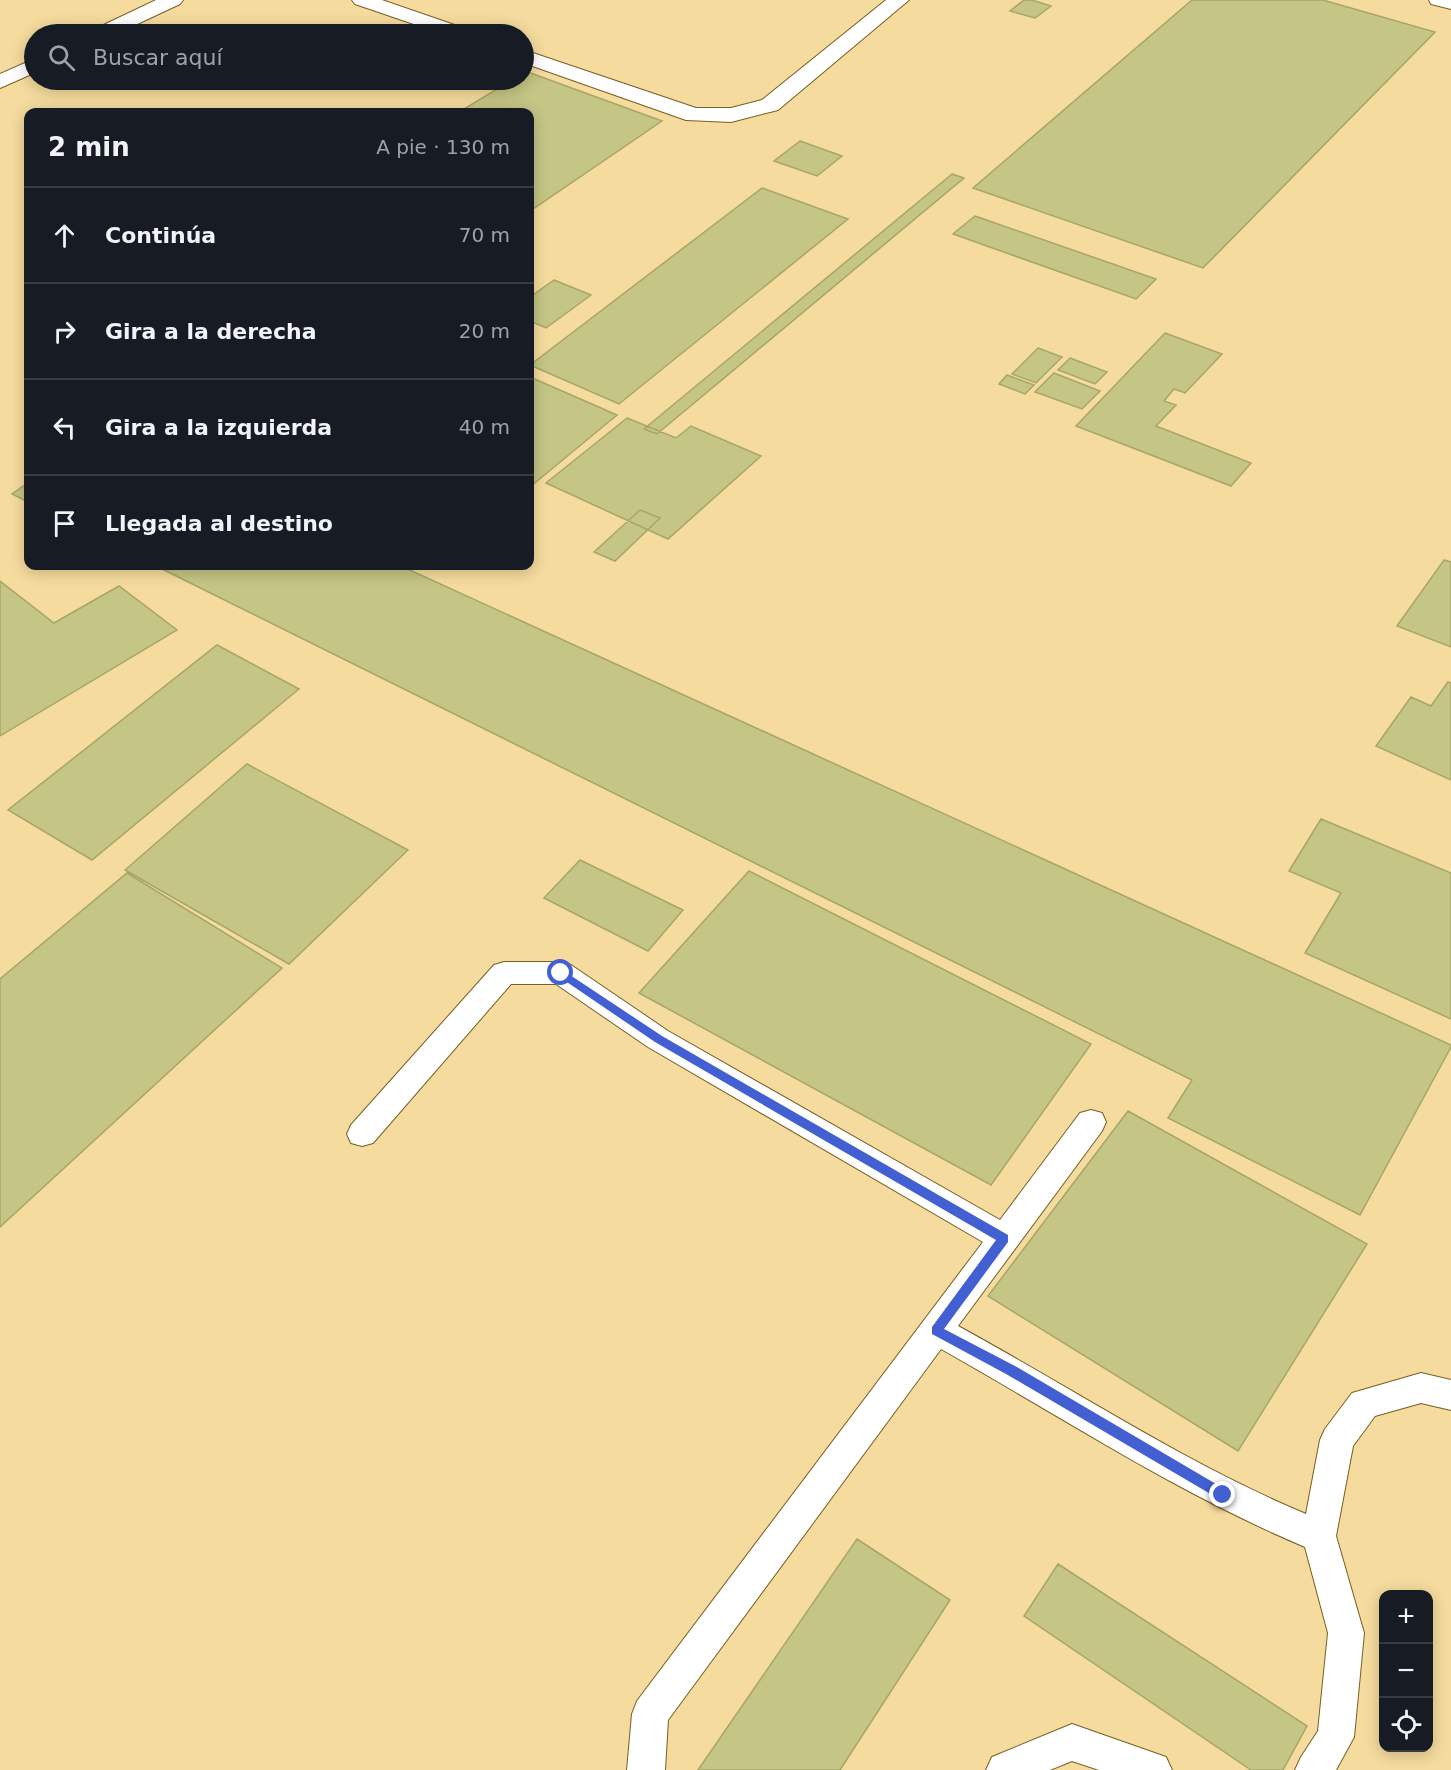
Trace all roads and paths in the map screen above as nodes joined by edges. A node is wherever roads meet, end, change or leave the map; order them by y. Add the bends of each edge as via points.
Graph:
1 (173, 0) edge
2 (362, 0) edge
3 (899, 0) edge
4 (1437, 0) edge
5 (1451, 4) edge
6 (121, 24) edge
7 (433, 24) edge
8 (534, 59) edge
9 (24, 70) edge
10 (0, 82) edge
11 (1091, 1122) dead end
12 (362, 1134) dead end
13 (1004, 1238) junction
14 (936, 1330) junction
15 (1451, 1395) edge
16 (1319, 1536) junction
17 (646, 1770) edge
18 (1005, 1770) edge
19 (1153, 1770) edge
20 (1314, 1770) edge

1 - 6 street
2 - 7 street
3 - 8 street via 770,105 731,115 694,115
4 - 5 lane
9 - 10 street
11 - 13 lane
12 - 13 lane via 504,973 561,973 658,1039
13 - 14 lane
14 - 16 lane via 1223,1495
14 - 17 lane via 650,1714
15 - 16 lane via 1421,1388 1364,1404 1337,1440
16 - 20 lane via 1346,1633 1336,1737
18 - 19 lane via 1072,1742

